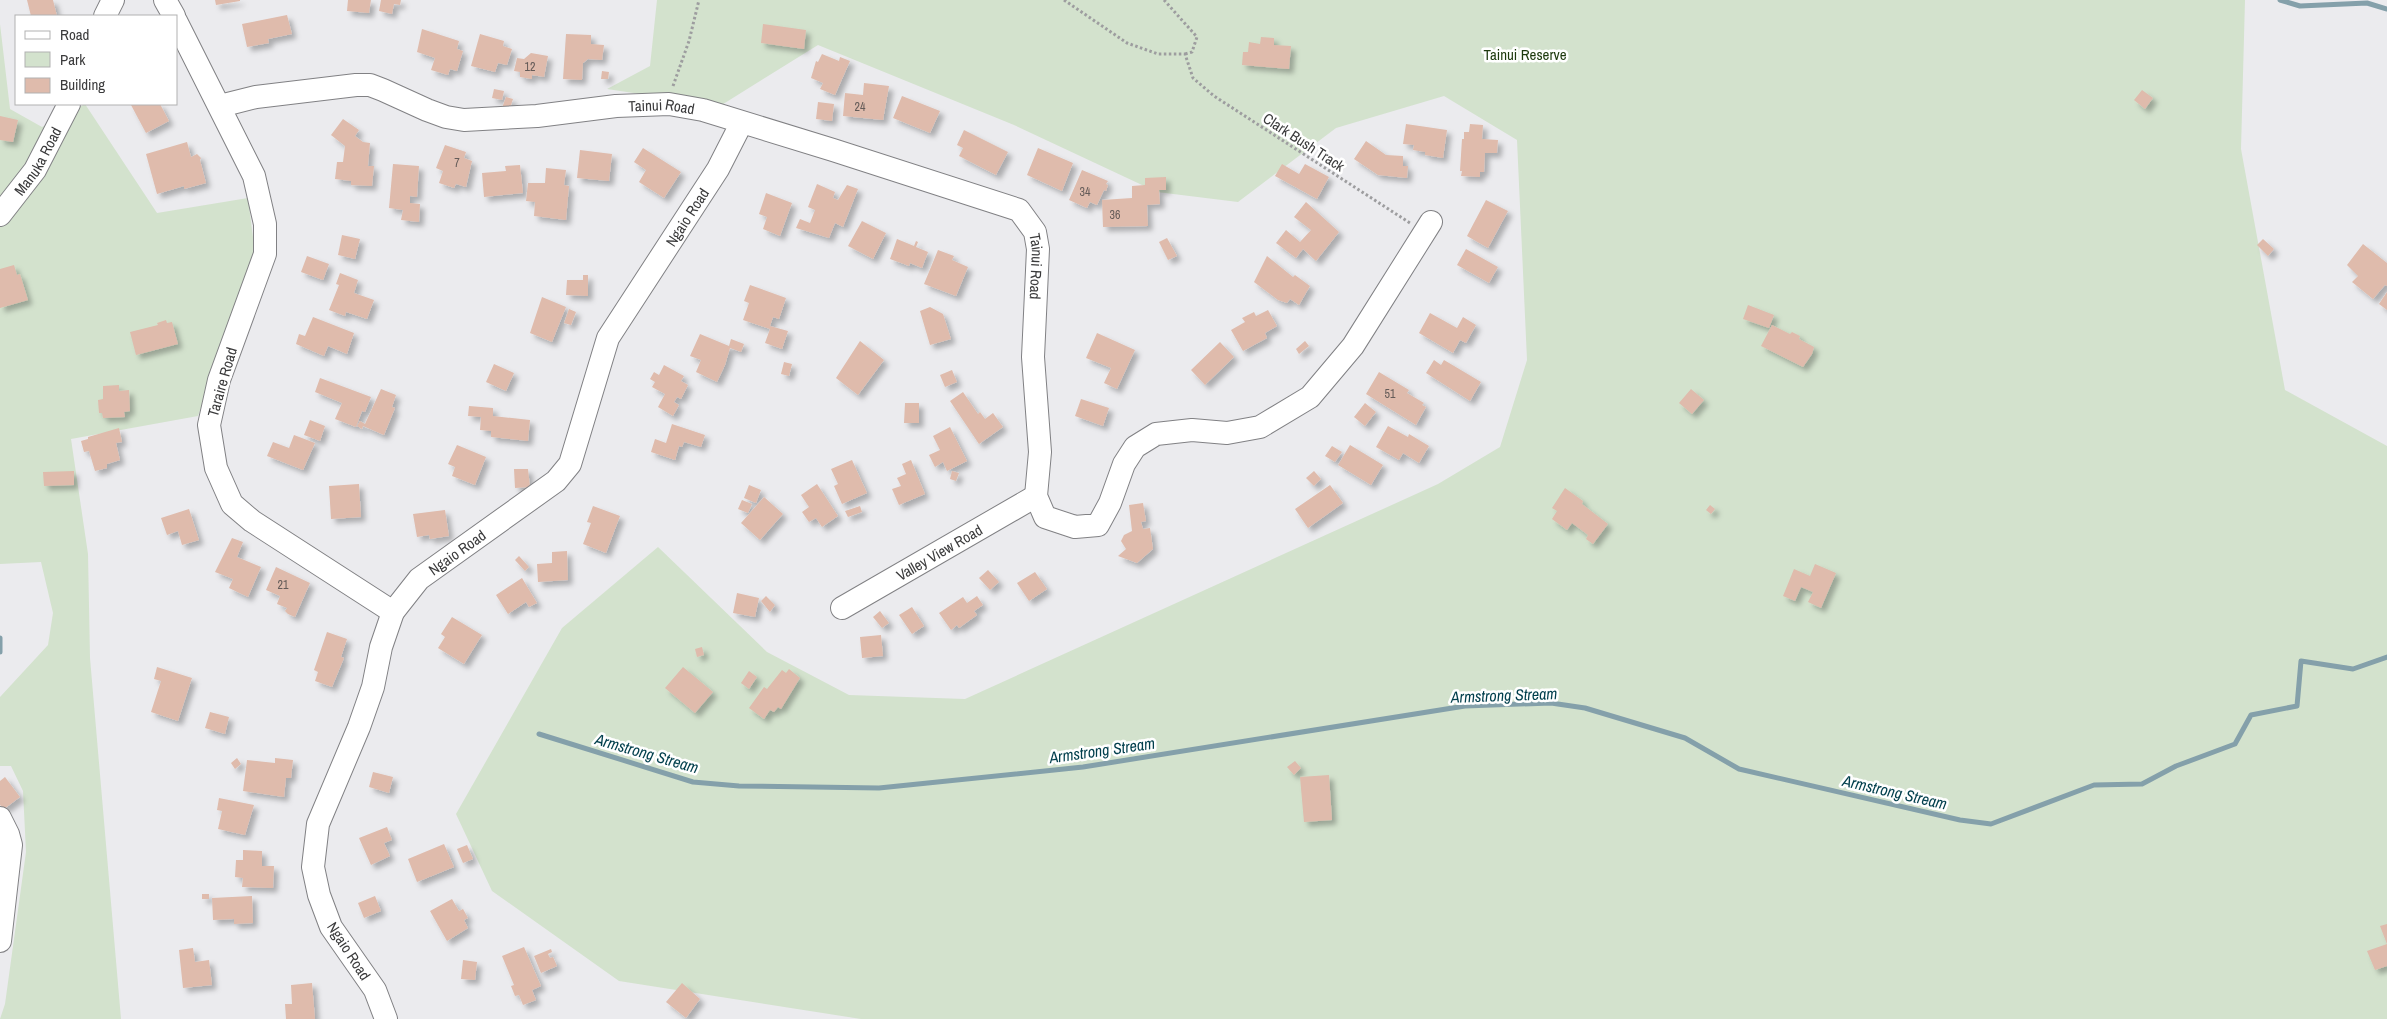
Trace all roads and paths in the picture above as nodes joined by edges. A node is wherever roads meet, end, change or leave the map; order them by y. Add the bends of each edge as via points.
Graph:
1 (113, 0) edge
2 (165, 0) edge
3 (699, 0) edge
4 (1064, 0) edge
5 (1164, 0) edge
6 (106, 15) edge
7 (173, 15) edge
8 (178, 25) edge
9 (1185, 54) junction
10 (669, 104) junction
11 (68, 105) edge
12 (220, 106) junction
13 (741, 124) junction
14 (0, 215) edge
15 (1431, 222) joint
16 (1036, 496) junction
17 (842, 608) dead end
18 (393, 612) junction
19 (0, 818) edge
20 (0, 941) edge
21 (386, 1019) edge

1 - 6 street
2 - 7 street
3 - 10 path
4 - 9 path via 1126,43 1158,54
5 - 9 path via 1197,37 1192,52
8 - 12 street
9 - 15 path, Clark Bush Track via 1193,78 1214,96 1412,224
10 - 12 street, Tainui Road via 464,120 427,110 383,90 356,85 256,97
10 - 13 street, Tainui Road via 703,110
11 - 14 street, Manuka Road via 35,170
12 - 18 street, Taraire Road via 254,176 265,224 265,254 219,380 209,425 216,468 232,504 252,521
13 - 16 street, Tainui Road via 1019,210 1036,232 1038,249 1033,357 1040,452
13 - 18 street, Ngaio Road via 718,169 608,338 570,464 556,480 419,579
15 - 16 street via 1353,346 1310,397 1260,427 1226,434 1174,431 1149,438 1135,447 1124,464 1098,525 1075,527 1045,517
16 - 17 street, Valley View Road
18 - 21 street, Ngaio Road via 359,727 318,824 313,867 331,927 375,990
19 - 20 street via 11,845

